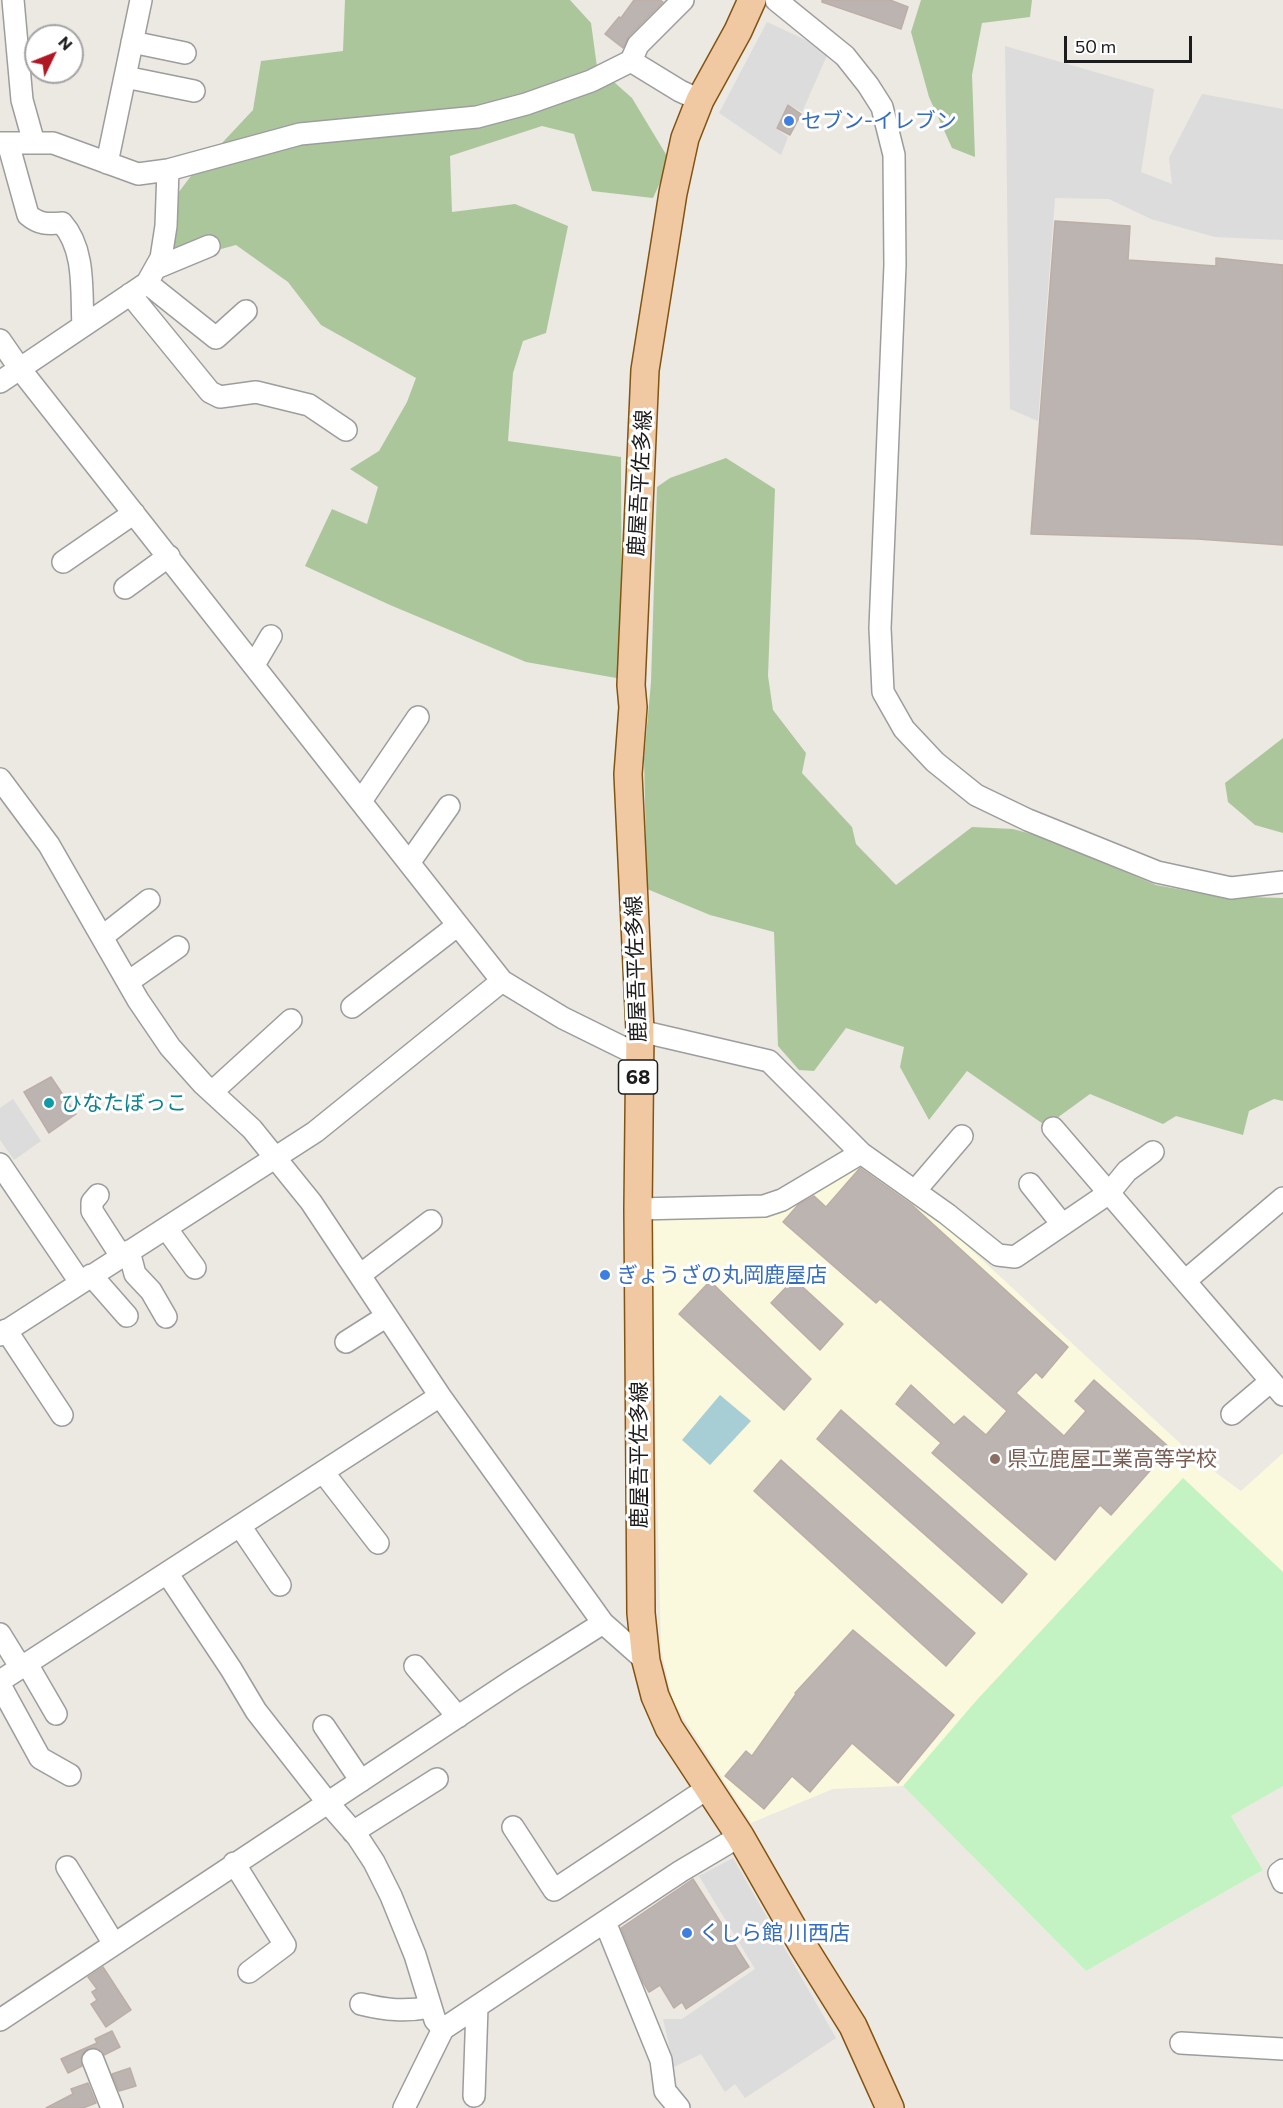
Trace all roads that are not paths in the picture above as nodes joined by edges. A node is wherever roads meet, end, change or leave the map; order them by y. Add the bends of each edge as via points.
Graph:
1 (14, 0) edge
2 (141, 0) edge
3 (683, 0) edge
4 (752, 0) edge
5 (776, 0) edge
6 (8, 25) edge
7 (132, 42) junction
8 (184, 53) dead end
9 (631, 61) junction
10 (125, 76) junction
11 (194, 91) dead end
12 (700, 100) junction
13 (33, 143) junction
14 (7, 149) edge
15 (63, 161) dead end
16 (107, 163) junction
17 (168, 170) junction
18 (209, 246) dead end
19 (144, 282) junction
20 (246, 312) dead end
21 (83, 326) junction
22 (0, 340) edge
23 (20, 369) junction
24 (0, 381) edge
25 (346, 430) dead end
26 (134, 513) junction
27 (169, 556) junction
28 (63, 562) dead end
29 (125, 588) dead end
30 (271, 636) dead end
31 (254, 665) junction
32 (418, 717) dead end
33 (0, 779) edge
34 (361, 801) junction
35 (449, 806) dead end
36 (409, 863) junction
37 (1283, 882) edge
38 (149, 900) dead end
39 (458, 925) junction
40 (102, 937) junction
41 (177, 946) dead end
42 (502, 981) junction
43 (128, 982) junction
44 (352, 1007) dead end
45 (291, 1020) dead end
46 (639, 1043) junction
47 (212, 1092) junction
48 (1053, 1128) dead end
49 (962, 1136) dead end
50 (861, 1152) junction
51 (1153, 1152) dead end
52 (276, 1157) junction
53 (0, 1164) edge
54 (1030, 1184) dead end
55 (915, 1191) junction
56 (1109, 1193) junction
57 (98, 1194) dead end
58 (1283, 1198) edge
59 (638, 1209) junction
60 (431, 1221) dead end
61 (1062, 1224) junction
62 (166, 1228) junction
63 (125, 1253) junction
64 (195, 1268) dead end
65 (360, 1275) junction
66 (86, 1279) junction
67 (1185, 1281) junction
68 (127, 1316) dead end
69 (387, 1316) junction
70 (166, 1317) dead end
71 (3, 1333) edge
72 (346, 1342) dead end
73 (1277, 1388) edge
74 (440, 1396) junction
75 (1232, 1414) dead end
76 (62, 1415) dead end
77 (323, 1472) junction
78 (240, 1526) junction
79 (378, 1543) dead end
80 (167, 1574) junction
81 (280, 1585) dead end
82 (603, 1623) junction
83 (0, 1634) edge
84 (646, 1661) junction
85 (24, 1666) junction
86 (415, 1666) dead end
87 (0, 1683) edge
88 (56, 1714) dead end
89 (458, 1717) junction
90 (324, 1725) dead end
91 (70, 1775) dead end
92 (437, 1779) dead end
93 (361, 1781) junction
94 (708, 1788) junction
95 (328, 1803) junction
96 (513, 1827) dead end
97 (353, 1832) junction
98 (740, 1836) junction
99 (234, 1863) junction
100 (72, 1864) dead end
101 (1283, 1870) edge
102 (1283, 1882) edge
103 (605, 1922) junction
104 (119, 1940) junction
105 (249, 1972) dead end
106 (361, 2004) dead end
107 (431, 2007) junction
108 (477, 2007) junction
109 (0, 2020) edge
110 (443, 2029) junction
111 (1181, 2043) dead end
112 (1283, 2049) edge
113 (93, 2060) dead end
114 (474, 2096) dead end
115 (112, 2108) edge
116 (404, 2108) edge
117 (679, 2108) edge
118 (890, 2108) edge

1 - 6 street
2 - 7 street
3 - 9 street via 638,45
4 - 12 main road, 鹿屋吾平佐多線 / 68
5 - 37 street via 844,56 868,85 882,107 894,155 895,265 880,628 883,692 904,729 935,762 976,795 1028,820 1157,872 1231,888
6 - 13 street
7 - 8 street
7 - 10 street
9 - 12 street
9 - 17 street via 591,81 477,117 300,134
10 - 11 street
10 - 16 street
12 - 46 main road, 鹿屋吾平佐多線 / 68 via 685,138 673,193 645,370 628,774
13 - 14 street
13 - 16 street via 53,143
14 - 15 street via 54,155
14 - 21 street via 28,215 44,225 62,223 70,231 79,254
16 - 17 street via 138,174
17 - 19 street via 161,258
18 - 19 street
19 - 20 street via 216,338
19 - 21 street
19 - 25 street via 210,392 220,397 256,392 309,405
21 - 23 street
22 - 23 street
23 - 24 street
23 - 26 street
26 - 27 street
26 - 28 street
27 - 29 street
27 - 31 street
30 - 31 street
31 - 34 street
32 - 34 street
33 - 40 street via 49,845
34 - 36 street
35 - 36 street
36 - 39 street
38 - 40 street
39 - 42 street
39 - 44 street
40 - 43 street
41 - 43 street
42 - 46 street via 563,1018
42 - 52 street via 315,1132
43 - 47 street via 170,1047
45 - 47 street
46 - 50 street via 769,1061
46 - 59 main road, 鹿屋吾平佐多線 / 68
47 - 52 street
48 - 56 street
49 - 55 street
50 - 55 street
50 - 59 street via 782,1200 764,1206
51 - 56 street via 1126,1171
52 - 62 street
52 - 65 street
53 - 66 street
54 - 61 street
55 - 61 street via 998,1255 1015,1257
56 - 61 street
56 - 67 street
57 - 63 street via 92,1210
58 - 67 street
59 - 84 main road, 鹿屋吾平佐多線 / 68 via 640,1567
60 - 65 street
62 - 63 street
62 - 64 street
63 - 66 street
63 - 70 street
65 - 69 street
66 - 68 street
66 - 71 street
67 - 73 street
69 - 72 street
69 - 74 street
71 - 76 street
73 - 75 street
74 - 77 street
74 - 82 street
77 - 78 street
77 - 79 street
78 - 80 street
78 - 81 street
80 - 85 street
80 - 95 street via 256,1712
82 - 84 street
82 - 89 street
83 - 85 street
84 - 94 main road, 鹿屋吾平佐多線 / 68 via 669,1728
85 - 87 street
85 - 88 street
86 - 89 street
87 - 91 street via 40,1758
89 - 93 street
90 - 93 street
92 - 97 street
93 - 95 street
94 - 96 street via 554,1890
94 - 98 main road, 鹿屋吾平佐多線 / 68
95 - 97 street
95 - 99 street
97 - 107 street via 392,1896
98 - 103 street
98 - 118 main road, 鹿屋吾平佐多線 / 68 via 853,2026
99 - 104 street
99 - 105 street via 285,1946
100 - 104 street
101 - 102 street via 1279,1873
103 - 108 street
103 - 117 street via 661,2060 664,2091
104 - 109 street
106 - 107 street via 386,2011
107 - 110 street
108 - 110 street
108 - 114 street
110 - 116 street
111 - 112 street
113 - 115 street

